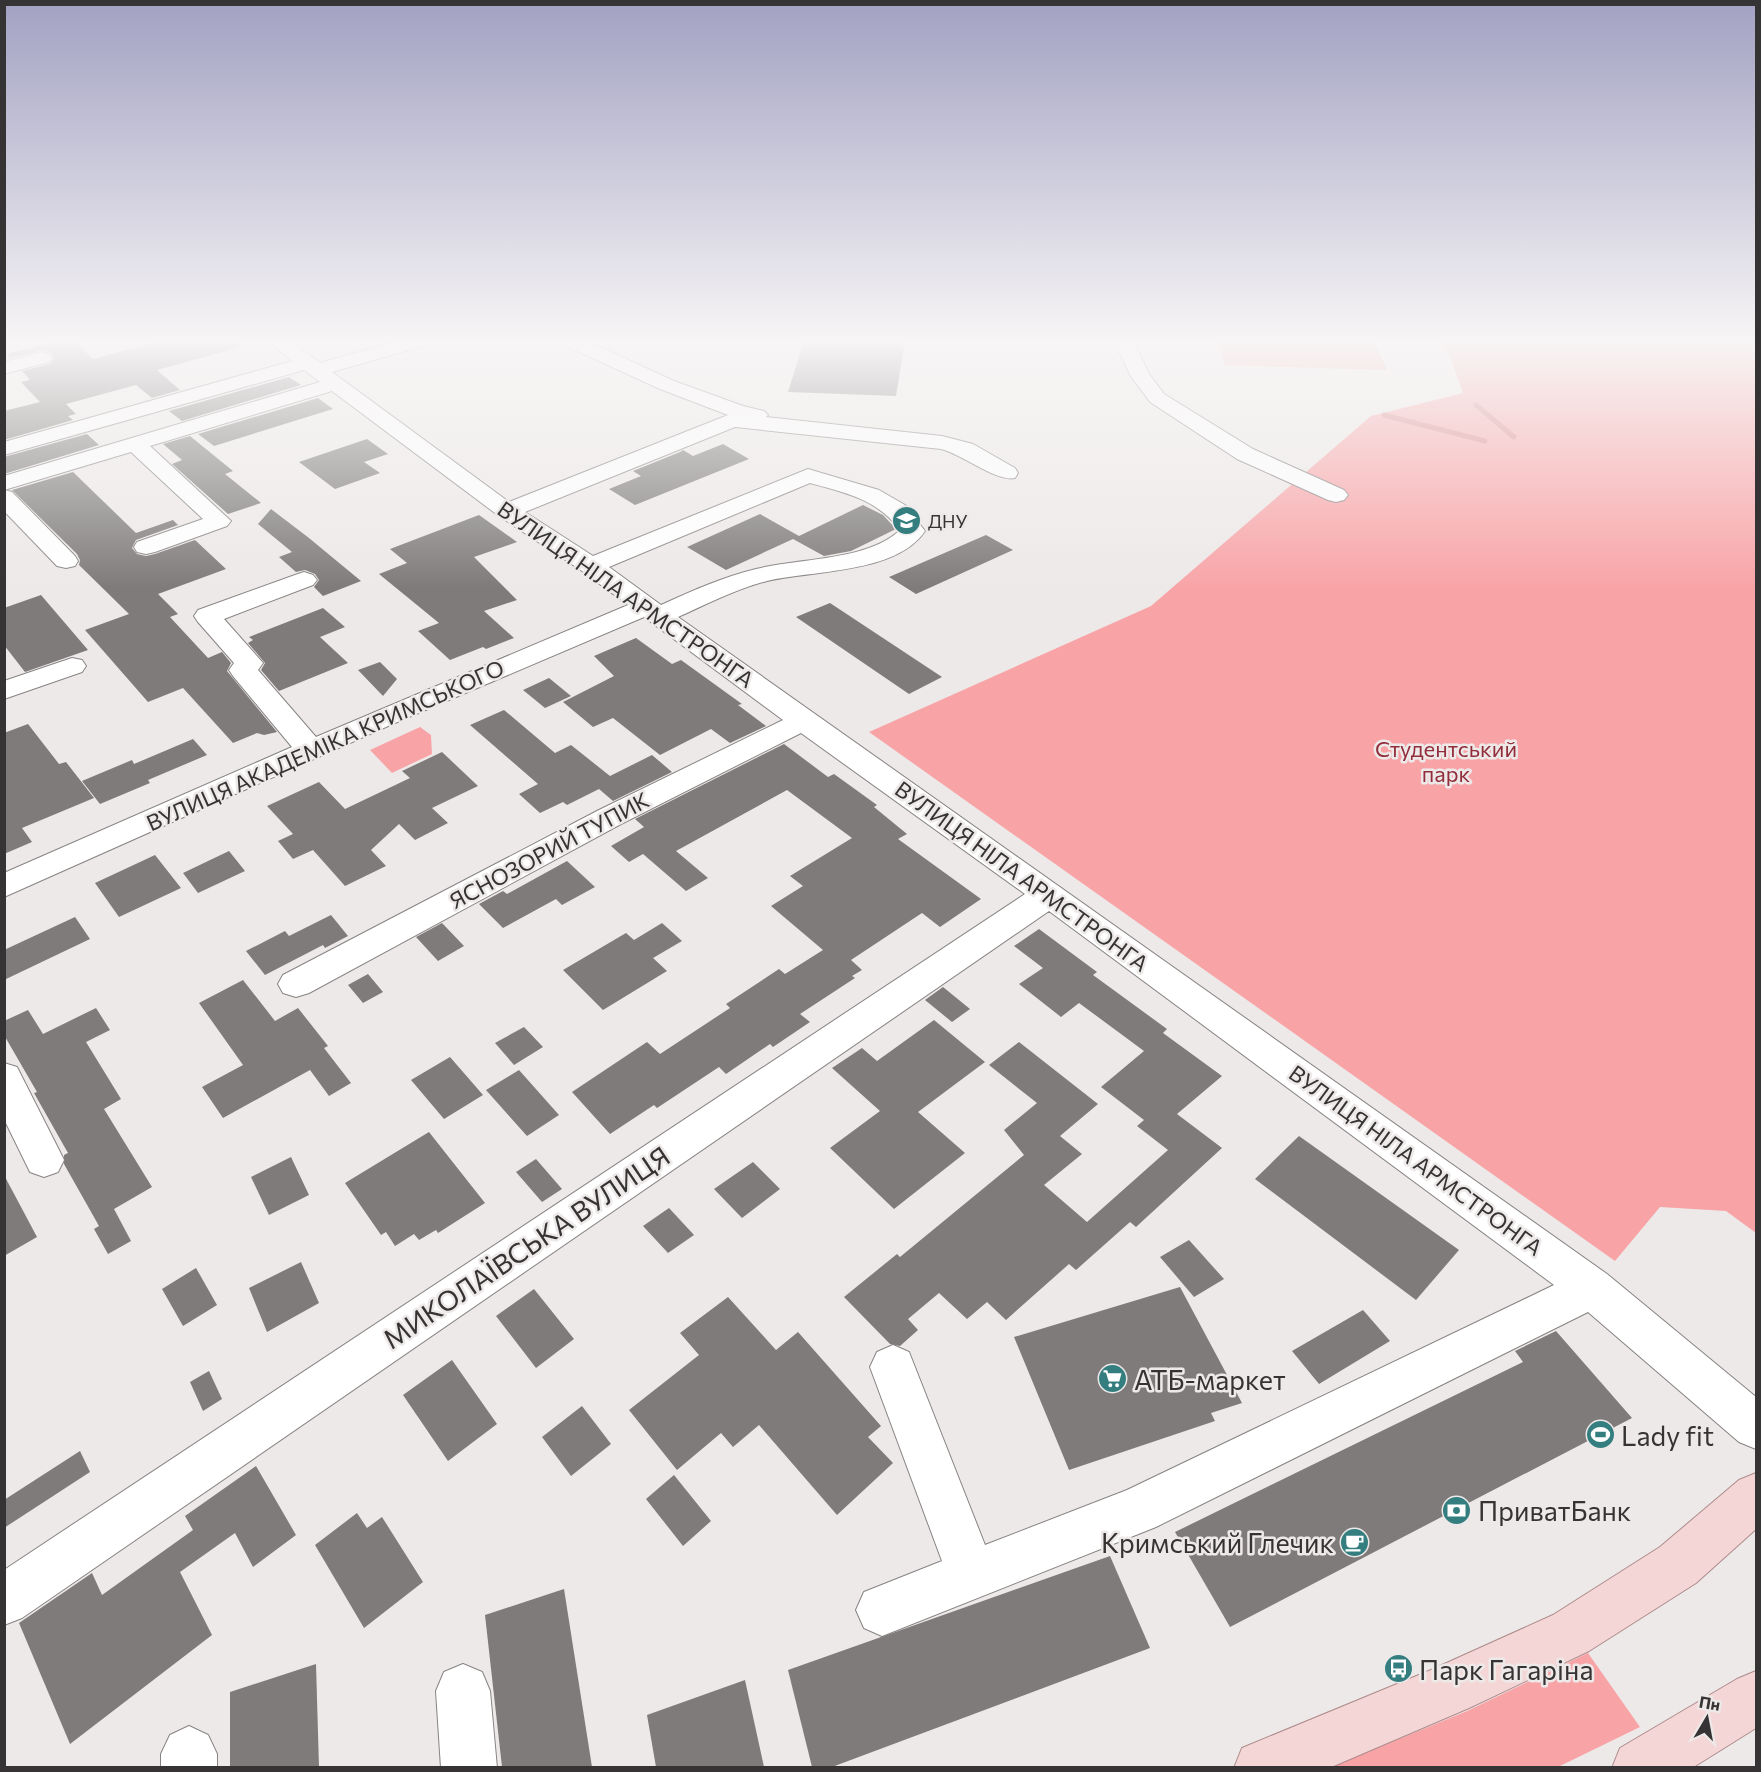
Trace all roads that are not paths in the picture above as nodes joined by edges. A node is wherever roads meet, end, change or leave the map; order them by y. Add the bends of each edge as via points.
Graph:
1 (112, 423) edge
2 (189, 423) edge
3 (388, 423) edge
4 (726, 423) edge
5 (757, 423) edge
6 (1193, 423) edge
7 (135, 444) junction
8 (4, 449) edge
9 (1007, 473) dead end
10 (4, 483) edge
11 (1336, 495) dead end
12 (4, 498) edge
13 (507, 511) junction
14 (146, 547) dead end
15 (66, 561) dead end
16 (591, 566) junction
17 (304, 580) dead end
18 (653, 611) junction
19 (72, 666) dead end
20 (4, 691) edge
21 (803, 721) junction
22 (311, 750) junction
23 (4, 886) edge
24 (1049, 894) junction
25 (296, 984) dead end
26 (4, 1078) edge
27 (44, 1160) dead end
28 (1592, 1288) junction
29 (893, 1367) dead end
30 (1756, 1426) edge
31 (1756, 1497) edge
32 (972, 1575) junction
33 (4, 1600) edge
34 (882, 1610) dead end
35 (463, 1691) dead end
36 (1756, 1698) edge
37 (469, 1767) edge
38 (1262, 1767) edge
39 (1640, 1767) edge

1 - 8 street
2 - 7 street
3 - 13 street, ВУЛИЦЯ НІЛА АРМСТРОНГА
4 - 13 street
5 - 9 street via 942,443 965,449
6 - 11 street via 1245,454
7 - 10 street
7 - 14 street via 219,521
12 - 15 street
13 - 16 street, ВУЛИЦЯ НІЛА АРМСТРОНГА
16 - 18 street, ВУЛИЦЯ НІЛА АРМСТРОНГА
16 - 18 street, ВУЛИЦЯ АКАДЕМІКА КРИМСЬКОГО via 808,476 871,495 897,510 913,531 886,549 836,563 760,575
17 - 22 street via 207,616 249,663 243,670
18 - 21 street, ВУЛИЦЯ НІЛА АРМСТРОНГА
18 - 22 street, ВУЛИЦЯ АКАДЕМІКА КРИМСЬКОГО
19 - 20 street
21 - 24 street, ВУЛИЦЯ НІЛА АРМСТРОНГА
21 - 25 street, ЯСНОЗОРИЙ ТУПИК via 610,817
22 - 23 street, ВУЛИЦЯ АКАДЕМІКА КРИМСЬКОГО
24 - 28 street, ВУЛИЦЯ НІЛА АРМСТРОНГА
24 - 33 street, МИКОЛАЇВСЬКА ВУЛИЦЯ
26 - 27 street
28 - 30 street, ВУЛИЦЯ НІЛА АРМСТРОНГА
28 - 32 street via 1139,1510
29 - 32 street
31 - 38 main road via 1678,1564 1570,1633 1450,1689
32 - 34 street
35 - 37 street
36 - 39 main road

